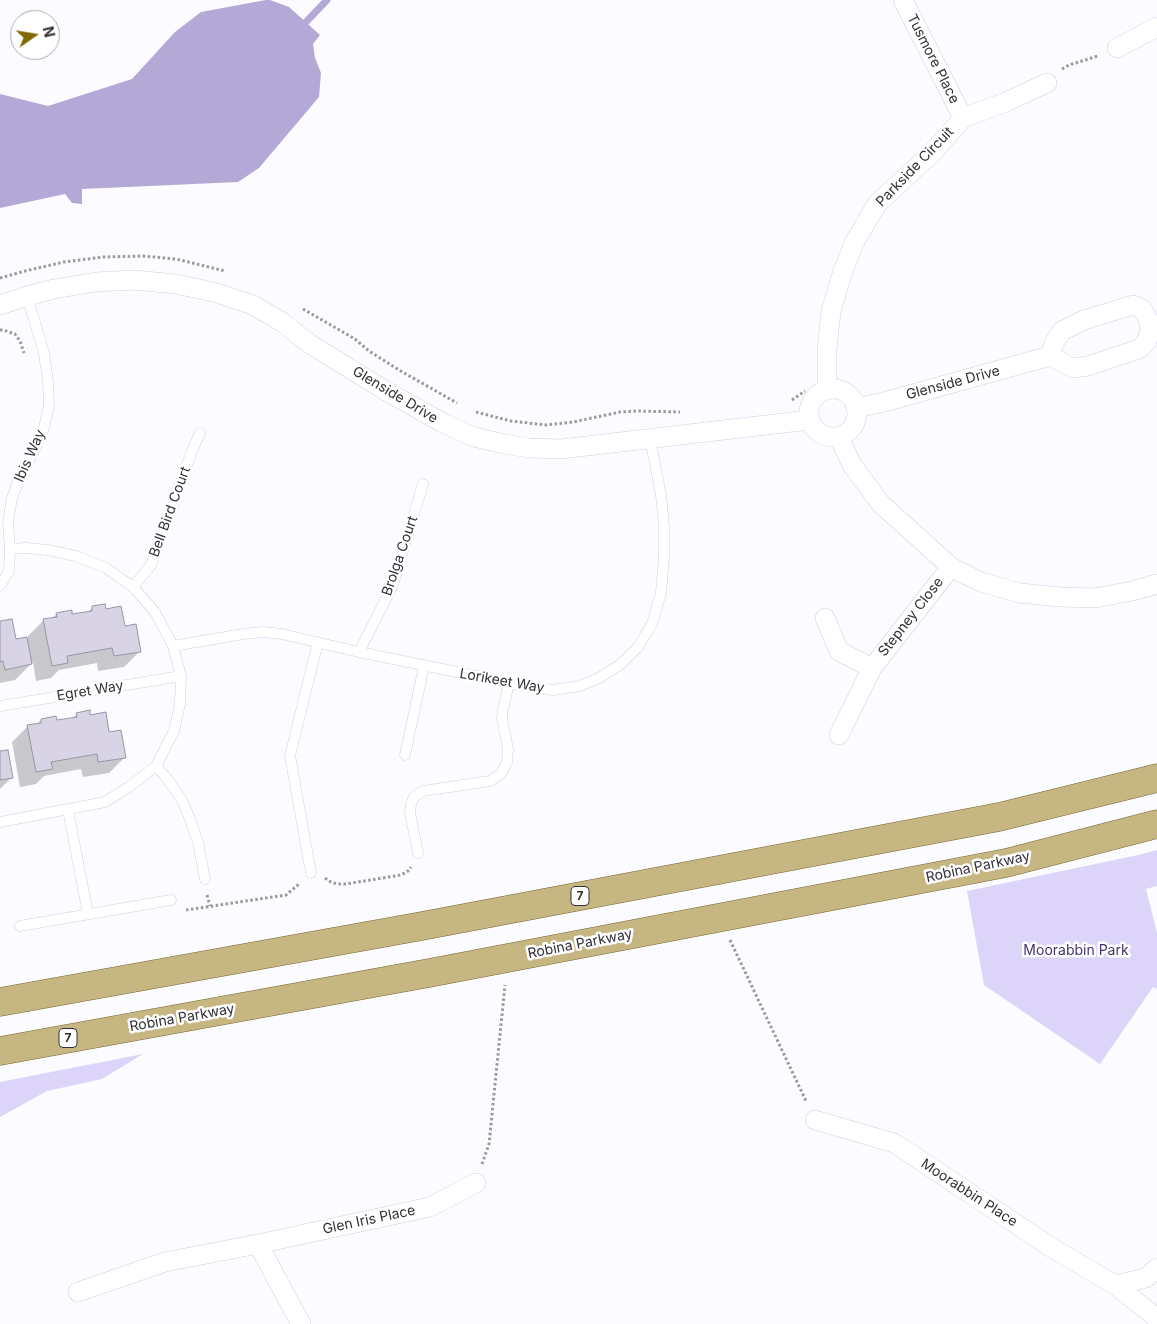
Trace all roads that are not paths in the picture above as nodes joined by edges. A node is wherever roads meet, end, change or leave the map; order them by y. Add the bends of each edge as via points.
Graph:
1 (903, 0) edge
2 (1157, 27) edge
3 (1117, 48) road end
4 (1047, 83) road end
5 (963, 118) junction
6 (28, 296) junction
7 (0, 306) edge
8 (1054, 359) junction
9 (819, 388) junction
10 (856, 408) junction
11 (810, 420) junction
12 (200, 434) dead end
13 (839, 437) junction
14 (650, 438) junction
15 (423, 484) dead end
16 (10, 549) junction
17 (951, 567) junction
18 (1157, 584) edge
19 (0, 586) edge
20 (133, 587) junction
21 (825, 618) dead end
22 (318, 642) junction
23 (174, 646) junction
24 (359, 652) junction
25 (424, 666) junction
26 (872, 668) junction
27 (181, 676) junction
28 (509, 683) junction
29 (0, 706) edge
30 (839, 735) dead end
31 (405, 755) dead end
32 (156, 766) junction
33 (1157, 778) edge
34 (68, 810) junction
35 (0, 822) edge
36 (1157, 824) edge
37 (418, 854) road end
38 (311, 873) road end
39 (204, 879) dead end
40 (171, 900) road end
41 (88, 914) junction
42 (20, 926) dead end
43 (0, 1002) edge
44 (0, 1051) edge
45 (815, 1120) road end
46 (476, 1183) road end
47 (258, 1244) junction
48 (1157, 1268) edge
49 (1115, 1285) junction
50 (78, 1292) dead end
51 (1157, 1318) edge
52 (301, 1324) edge

1 - 5 street, Tusmore Place
2 - 3 street
4 - 5 street, Parkside Circuit
5 - 9 street, Parkside Circuit via 933,152 878,204 854,243 831,310
6 - 7 street, Glenside Drive
6 - 14 street, Glenside Drive via 96,282 134,280 176,284 217,293 253,305 386,391 474,437 529,448 561,449
6 - 16 lane, Ibis Way via 44,353 49,405 44,428 12,498 8,522
8 - 8 street, Glenside Drive via 1055,341 1062,331 1084,320 1133,305 1142,309 1148,319 1147,341 1139,350 1073,368
8 - 10 street, Glenside Drive
9 - 10 street via 846,393
9 - 11 street via 809,407
10 - 13 street via 854,426
11 - 13 street via 812,426 826,437
11 - 14 street, Glenside Drive
12 - 20 lane, Bell Bird Court via 151,565
13 - 17 street via 852,465 881,504
14 - 28 lane, Lorikeet Way via 661,495 664,534 661,593 652,624 638,647 620,664 580,686 553,690
15 - 24 lane, Brolga Court via 393,585
16 - 19 lane, Ibis Way via 9,571
16 - 20 lane via 41,549 76,556 106,568
17 - 18 street via 981,582 1020,593 1060,597 1096,598
17 - 26 street, Stepney Close
20 - 23 lane via 155,612
21 - 26 street, Stepney Close via 839,651
22 - 23 lane, Lorikeet Way via 264,632
22 - 24 lane, Lorikeet Way
22 - 38 lane via 290,756
23 - 27 lane
24 - 25 lane, Lorikeet Way
25 - 28 lane, Lorikeet Way
25 - 31 lane
26 - 30 street, Stepney Close
27 - 29 lane, Egret Way
27 - 32 lane via 180,704 174,731
28 - 37 lane via 502,718 507,762 501,774 490,781 423,791 414,797 410,813
32 - 34 lane via 105,802
32 - 39 lane via 182,800 198,842
33 - 43 main road, 7 via 1000,817
34 - 35 lane
34 - 41 lane
36 - 44 main road, Robina Parkway / 7 via 1006,863
40 - 41 lane
41 - 42 lane
45 - 49 street, Moorabbin Place via 894,1143 1054,1249
46 - 47 street, Glen Iris Place via 430,1207
47 - 50 street, Glen Iris Place via 165,1262
47 - 52 street
48 - 49 street via 1146,1278
49 - 51 street, Moorabbin Place

